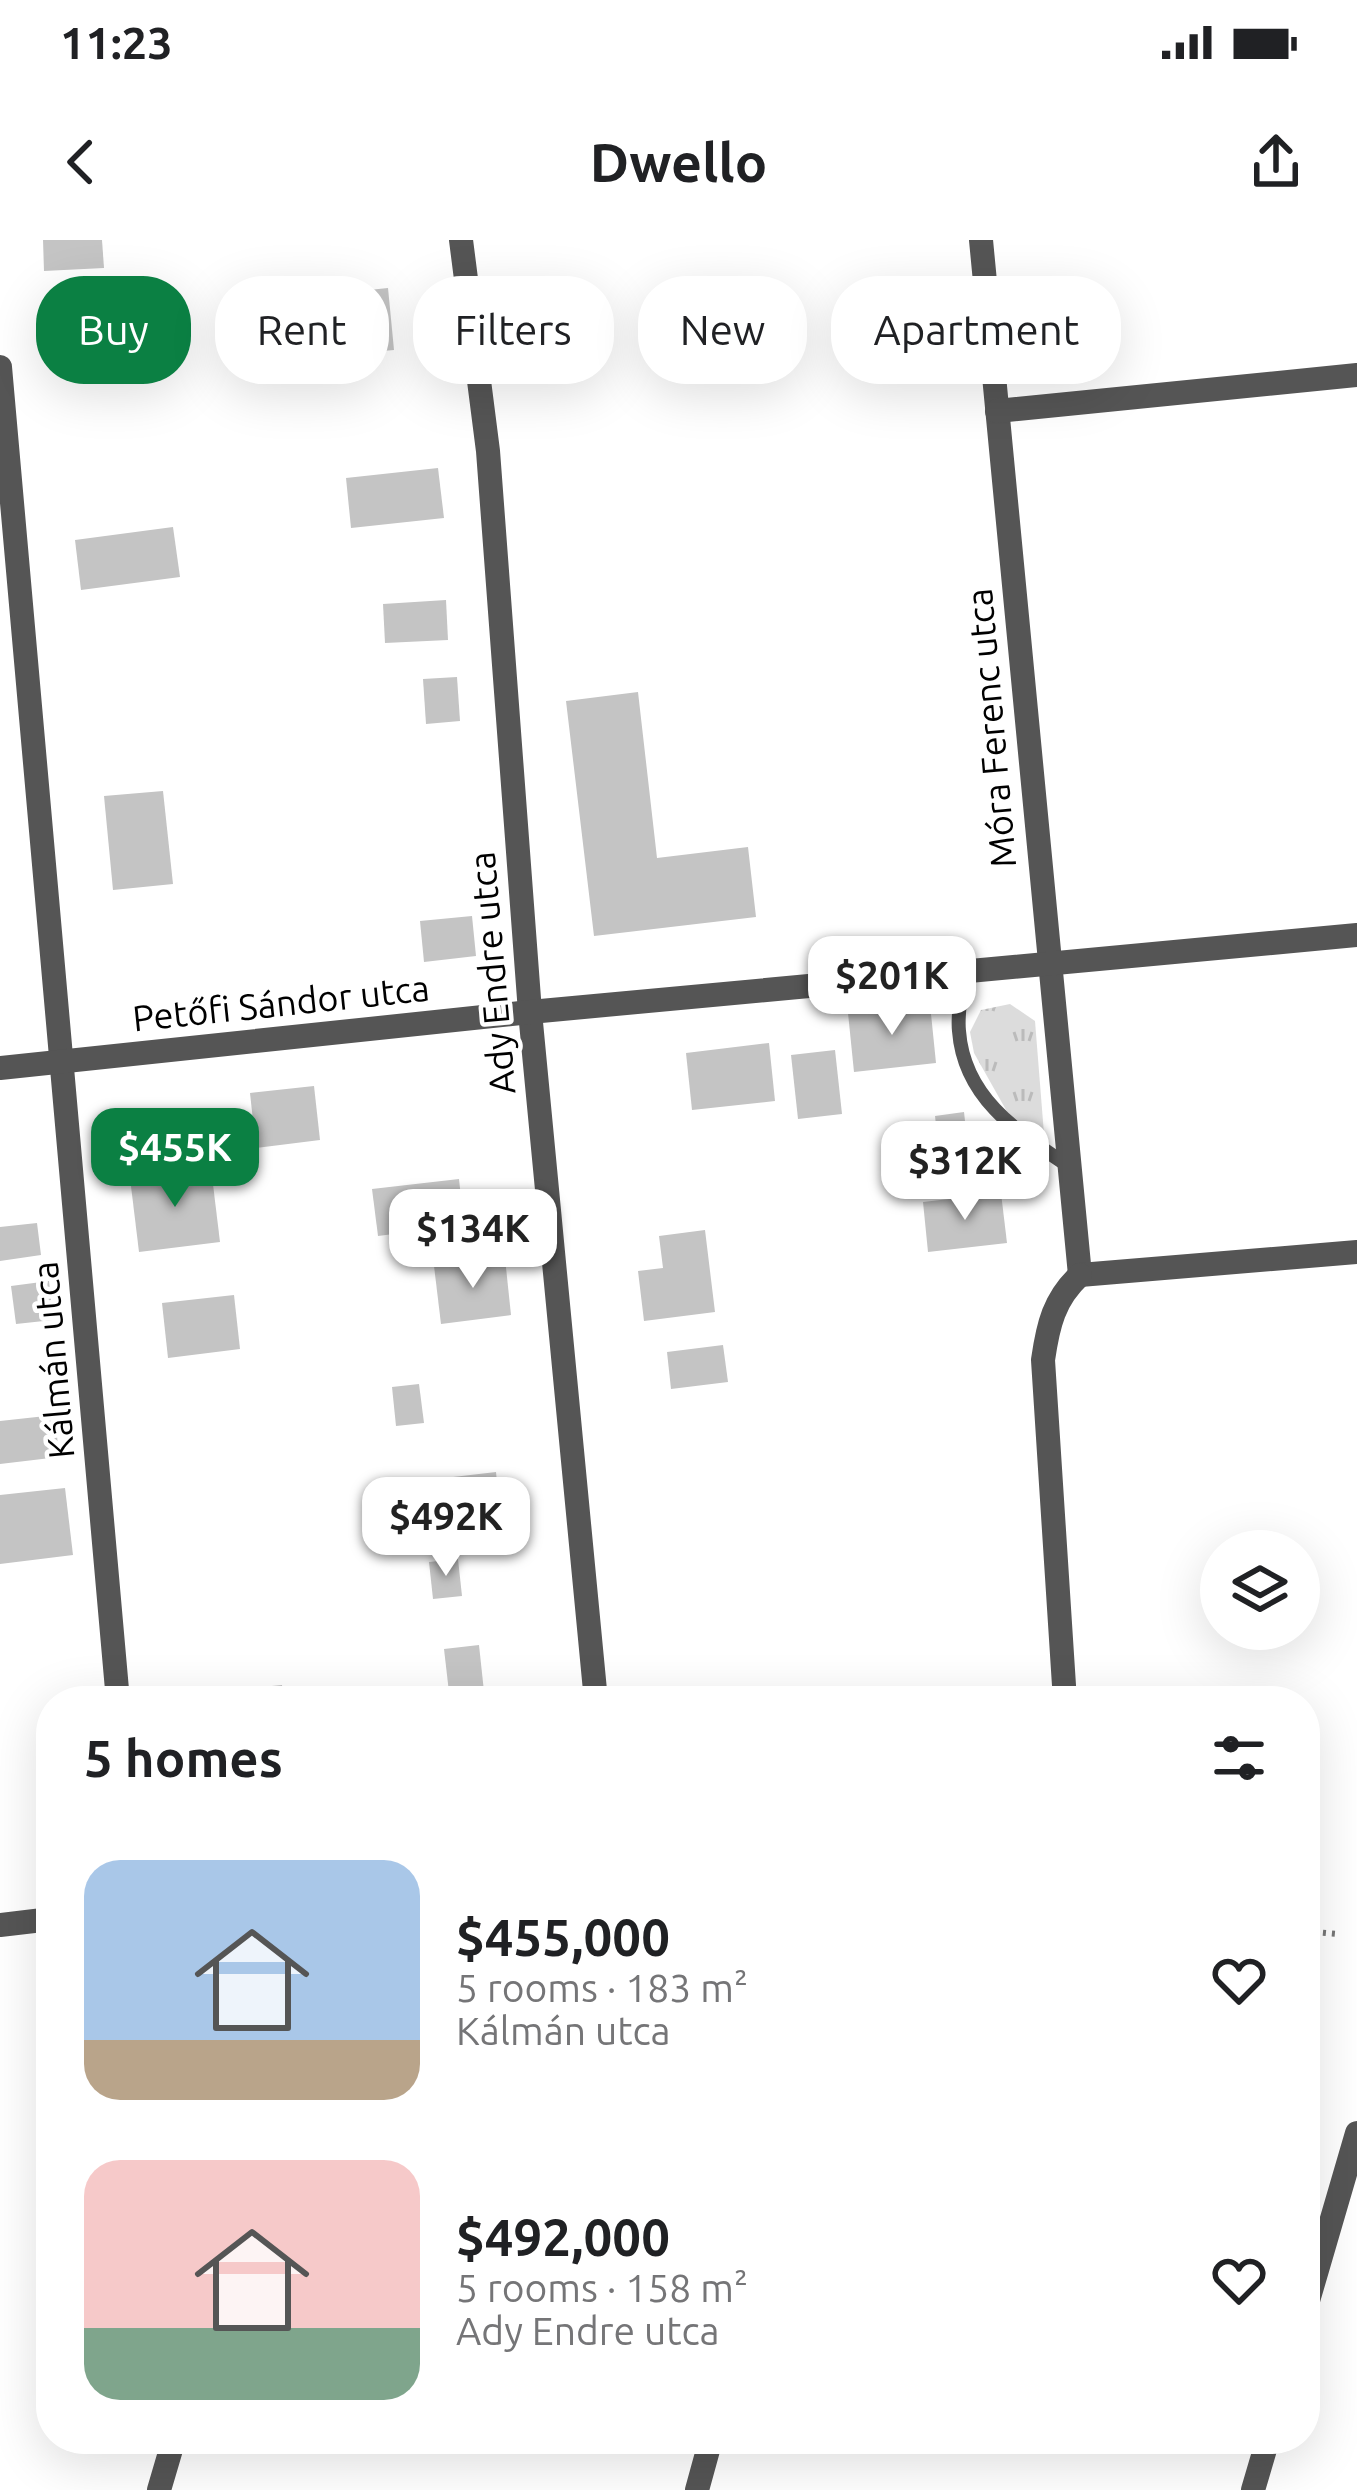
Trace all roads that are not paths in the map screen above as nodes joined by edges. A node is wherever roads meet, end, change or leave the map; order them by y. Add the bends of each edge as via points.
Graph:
1 (461, 240) edge
2 (981, 240) edge
3 (0, 368) edge
4 (1357, 375) edge
5 (997, 411) junction
6 (1357, 935) edge
7 (1052, 964) junction
8 (963, 974) junction
9 (530, 1012) junction
10 (63, 1062) junction
11 (0, 1068) edge
12 (1070, 1167) junction
13 (1357, 1252) edge
14 (1080, 1274) junction
15 (117, 1686) edge
16 (595, 1686) edge
17 (1064, 1686) edge
18 (36, 1920) edge
19 (0, 1924) edge
20 (1356, 2141) edge
21 (1320, 2261) edge
22 (170, 2454) edge
23 (707, 2454) edge
24 (1264, 2454) edge
25 (159, 2490) edge
26 (697, 2490) edge
27 (1253, 2490) edge

1 - 9 street, Ady Endre utca via 488,451
2 - 5 street, Móra Ferenc utca
3 - 10 street, Kálmán utca
4 - 5 street
5 - 7 street, Móra Ferenc utca
6 - 7 street, Petőfi Sándor utca
7 - 8 street, Petőfi Sándor utca
7 - 12 street, Móra Ferenc utca
8 - 9 street, Petőfi Sándor utca
8 - 12 lane via 958,1029 965,1064 1006,1124
9 - 10 street, Petőfi Sándor utca
9 - 16 street, Ady Endre utca
10 - 11 street, Petőfi Sándor utca
10 - 15 street, Kálmán utca
12 - 14 street, Móra Ferenc utca
13 - 14 street
14 - 17 street via 1062,1292 1043,1360
18 - 19 street
20 - 21 street
22 - 25 street
23 - 26 street
24 - 27 street

